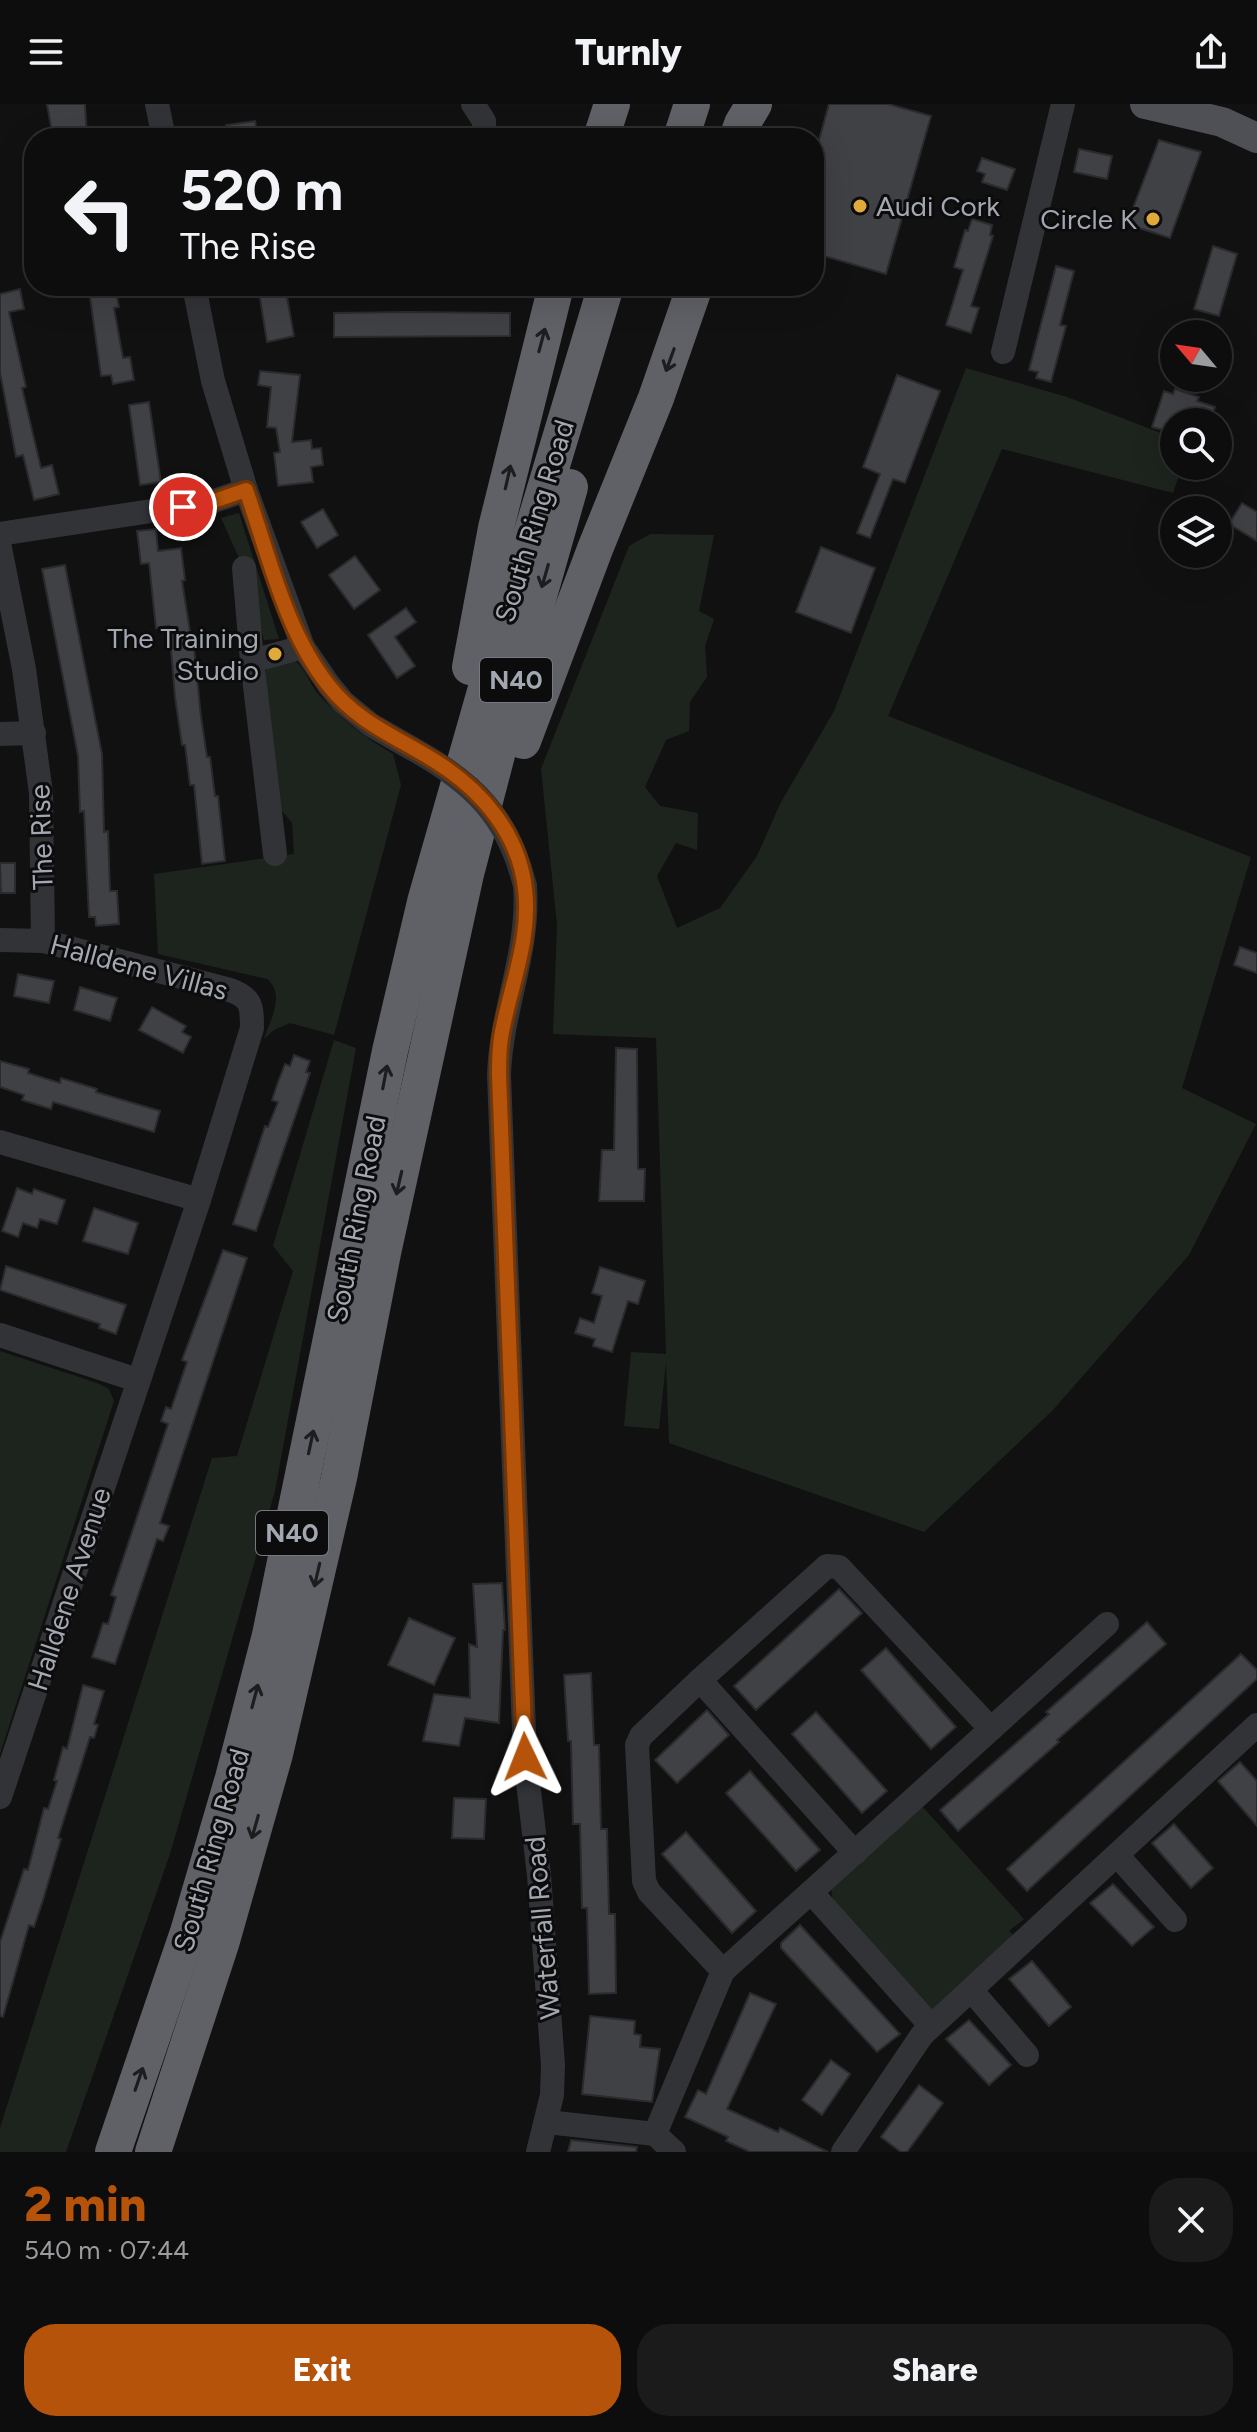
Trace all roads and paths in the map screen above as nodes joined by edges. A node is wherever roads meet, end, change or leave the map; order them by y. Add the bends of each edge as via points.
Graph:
1 (157, 104) edge
2 (473, 104) edge
3 (612, 104) edge
4 (666, 104) edge
5 (692, 104) edge
6 (754, 104) edge
7 (1063, 104) edge
8 (1145, 104) edge
9 (1196, 104) edge
10 (1222, 122) junction
11 (162, 128) edge
12 (484, 128) edge
13 (604, 128) edge
14 (658, 128) edge
15 (684, 128) edge
16 (741, 128) edge
17 (1257, 138) edge
18 (196, 296) edge
19 (554, 296) edge
20 (603, 296) edge
21 (627, 296) edge
22 (692, 296) edge
23 (1003, 352) dead end
24 (246, 490) junction
25 (0, 534) edge
26 (0, 548) edge
27 (244, 568) dead end
28 (303, 647) junction
29 (252, 661) junction
30 (34, 733) junction
31 (0, 734) edge
32 (275, 854) dead end
33 (425, 902) junction
34 (0, 940) edge
35 (43, 941) junction
36 (252, 1028) joint
37 (422, 1080) junction
38 (0, 1142) edge
39 (199, 1200) junction
40 (0, 1335) edge
41 (137, 1380) junction
42 (1107, 1624) dead end
43 (700, 1680) junction
44 (1257, 1725) edge
45 (991, 1729) junction
46 (0, 1797) edge
47 (855, 1853) junction
48 (1117, 1855) junction
49 (811, 1892) junction
50 (1175, 1920) dead end
51 (723, 1971) junction
52 (972, 1991) junction
53 (931, 2026) junction
54 (1027, 2055) dead end
55 (547, 2122) junction
56 (655, 2134) junction
57 (113, 2152) edge
58 (153, 2152) edge
59 (538, 2152) edge
60 (674, 2152) edge
61 (843, 2152) edge

1 - 11 street
2 - 12 street
3 - 13 highway
4 - 14 highway
5 - 15 highway
6 - 16 highway
7 - 23 street
8 - 10 main road
9 - 10 main road
10 - 17 main road
18 - 24 street, Waterfall Road via 213,381
33 -> 19 highway via 496,528
20 - 33 highway, South Ring Road / N40
21 -> 37 highway, South Ring Road / N40 via 531,624 466,874
22 -> 37 highway via 537,700
24 - 25 street via 211,502
24 - 28 street, Waterfall Road
26 - 30 street, The Rise
27 - 29 street
28 - 29 street
28 - 55 street, Waterfall Road, bridge via 343,702 371,725 454,774 492,810 512,844 525,886 524,939 502,1032 499,1075 525,1757 553,2065
29 - 32 street
30 - 31 street
30 - 35 street, The Rise via 43,821
57 -> 33 highway, South Ring Road / N40 via 188,1932 270,1635
34 - 35 street, Halldene Villas
35 - 36 street, Halldene Villas via 241,994 252,1006
36 - 39 street, Halldene Avenue
37 -> 58 highway, South Ring Road / N40 via 275,1754 221,1944
38 - 39 street
39 - 41 street, Halldene Avenue
40 - 41 street
41 - 46 street, Halldene Avenue
42 - 45 street
43 - 45 street via 833,1565
43 - 47 street
43 - 51 street via 637,1745 644,1881
44 - 48 street
45 - 47 street
47 - 49 street
48 - 50 street
48 - 52 street
49 - 51 street
49 - 53 street
51 - 56 street
52 - 53 street
52 - 54 street
53 - 61 street
55 - 56 street
55 - 59 street, Waterfall Road
56 - 60 street

